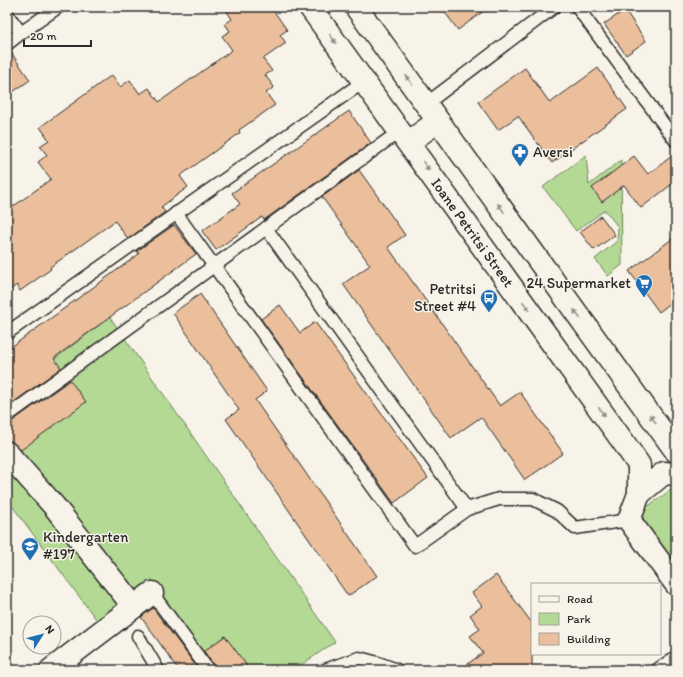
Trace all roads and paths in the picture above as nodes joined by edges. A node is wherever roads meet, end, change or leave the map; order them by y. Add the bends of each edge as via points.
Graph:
1 (58, 7) edge
2 (310, 7) edge
3 (356, 7) edge
4 (554, 7) edge
5 (577, 7) edge
6 (7, 14) edge
7 (21, 33) junction
8 (7, 44) edge
9 (363, 82) junction
10 (432, 112) junction
11 (404, 137) junction
12 (676, 141) edge
13 (176, 213) junction
14 (266, 228) junction
15 (213, 266) junction
16 (7, 333) edge
17 (7, 416) edge
18 (673, 439) edge
19 (7, 453) edge
20 (676, 474) edge
21 (638, 494) junction
22 (467, 509) junction
23 (629, 520) junction
24 (676, 584) edge
25 (152, 593) joint
26 (134, 607) junction
27 (138, 636) dead end
28 (676, 658) edge
29 (51, 670) edge
30 (158, 670) edge
31 (208, 670) edge
32 (325, 670) edge
33 (397, 670) edge
34 (657, 670) edge

1 - 7 lane
2 -> 9 street, Ioane Petritsi Street
10 -> 3 street
4 - 10 lane
5 - 12 lane
6 - 7 lane
7 - 8 lane
9 - 11 street, Ioane Petritsi Street
9 - 13 lane
10 - 11 street
18 -> 10 street
11 - 14 lane
11 -> 21 street, Ioane Petritsi Street via 624,443 638,465
13 - 15 lane
13 - 16 lane
14 - 15 lane
14 - 22 lane
15 - 17 lane
15 - 22 lane via 415,546
19 - 26 street via 54,506
20 - 21 street via 664,473
21 - 23 street, Ioane Petritsi Street
22 - 23 lane via 499,499 533,500 557,511 575,528
23 - 24 street
25 - 26 street
25 - 31 lane
26 - 29 street
27 - 30 lane
28 - 34 lane
32 - 33 lane via 359,658

